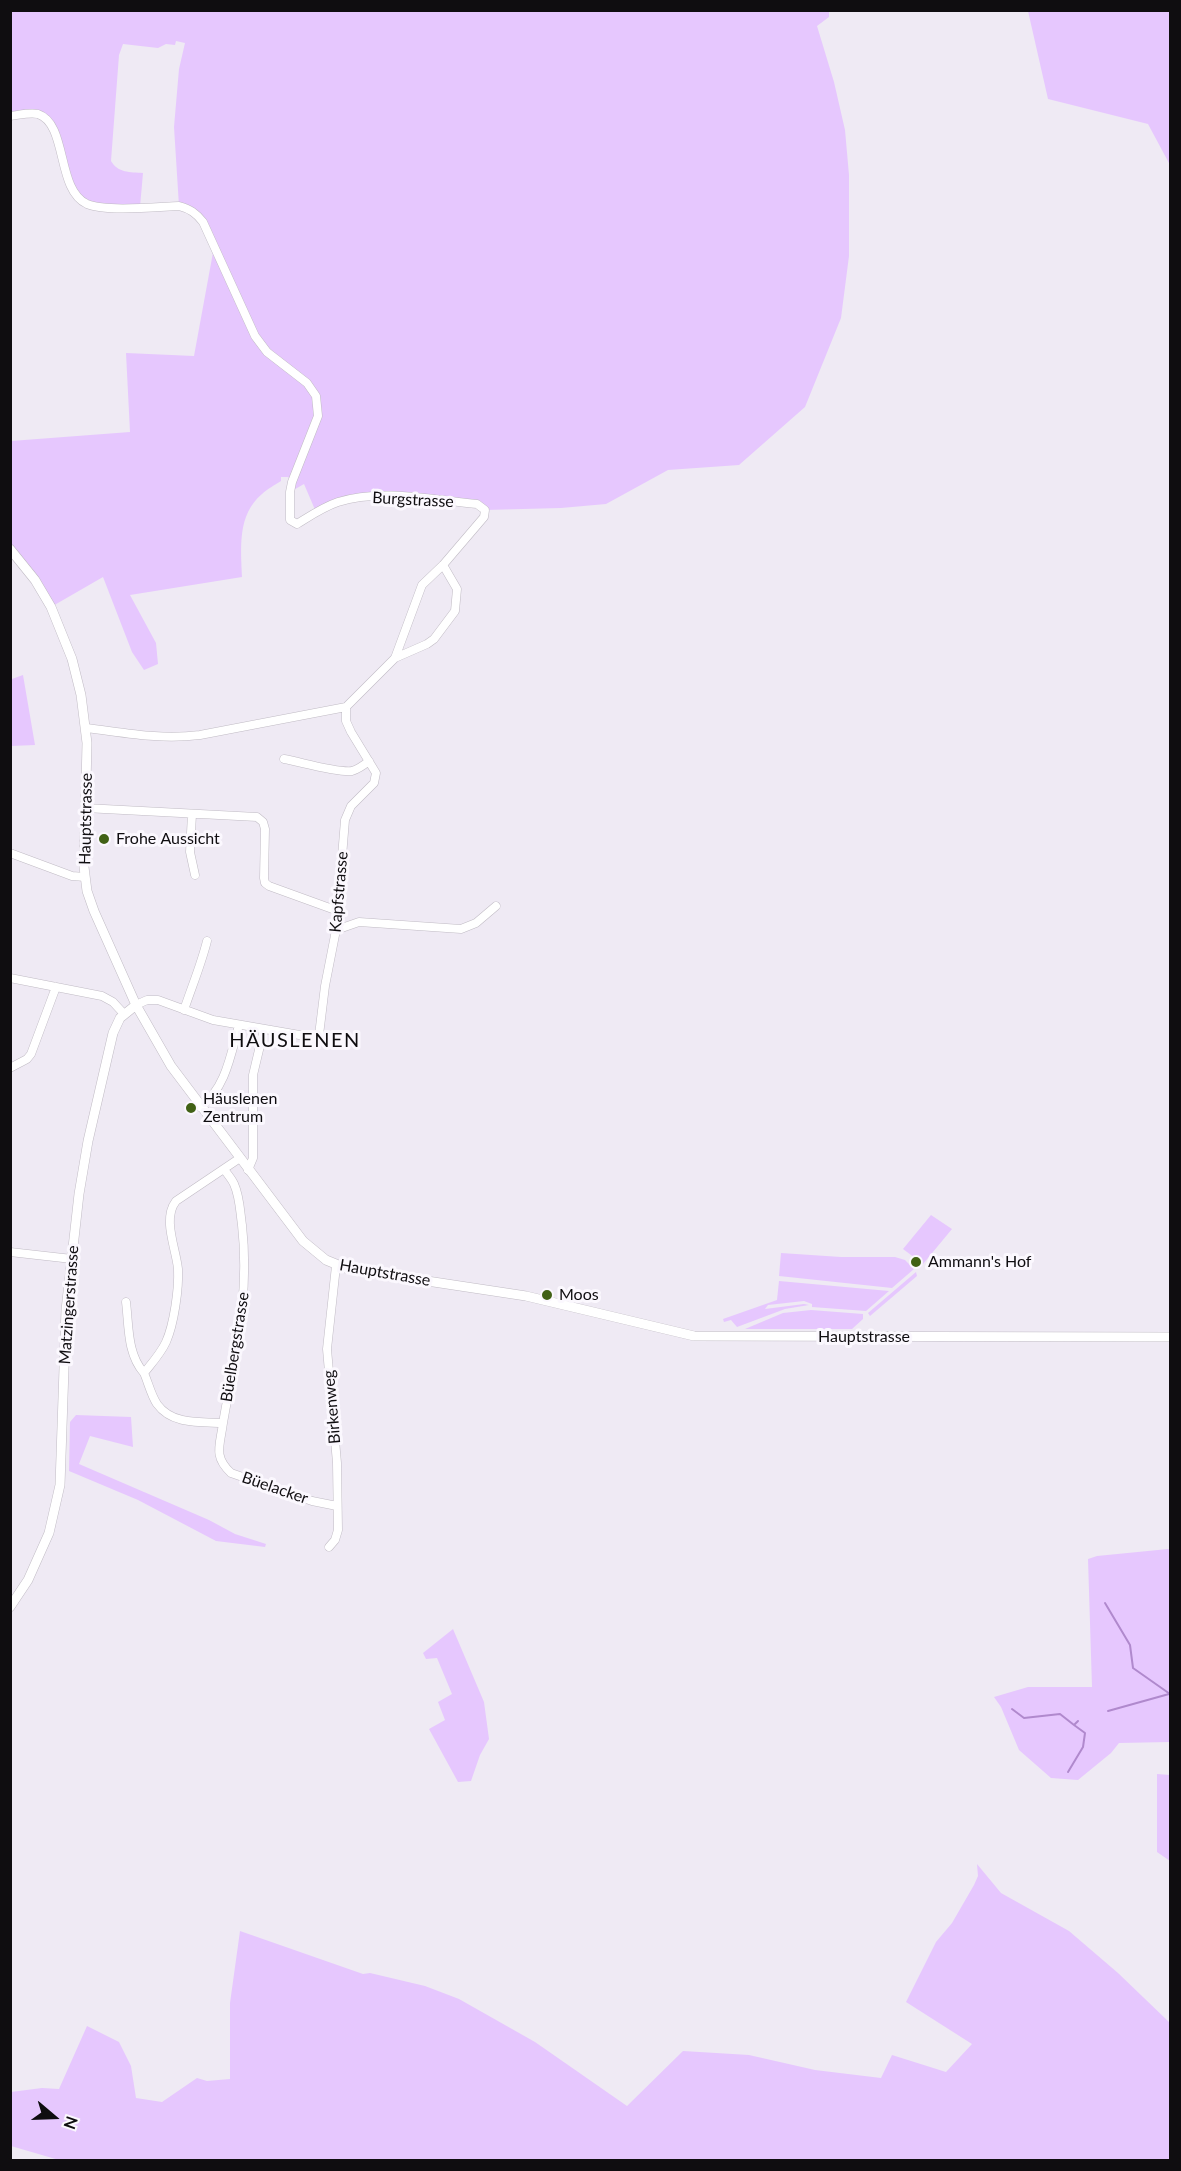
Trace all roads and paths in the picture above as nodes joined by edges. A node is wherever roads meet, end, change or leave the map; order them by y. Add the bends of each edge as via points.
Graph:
1 (10, 116) edge
2 (10, 549) edge
3 (443, 566) junction
4 (395, 658) junction
5 (346, 707) junction
6 (86, 728) junction
7 (284, 759) dead end
8 (369, 761) junction
9 (85, 808) junction
10 (192, 814) junction
11 (10, 853) edge
12 (195, 875) dead end
13 (84, 877) junction
14 (496, 906) dead end
15 (338, 910) junction
16 (336, 930) junction
17 (207, 940) dead end
18 (10, 978) edge
19 (56, 987) junction
20 (136, 1005) junction
21 (184, 1010) junction
22 (124, 1014) junction
23 (238, 1024) junction
24 (264, 1029) junction
25 (10, 1068) edge
26 (200, 1107) junction
27 (240, 1158) junction
28 (224, 1169) junction
29 (248, 1170) junction
30 (10, 1252) edge
31 (72, 1259) junction
32 (336, 1266) junction
33 (126, 1302) dead end
34 (1170, 1337) edge
35 (144, 1373) junction
36 (223, 1423) junction
37 (337, 1506) junction
38 (329, 1547) dead end
39 (10, 1607) edge

1 - 3 street, Burgstrasse via 29,113 47,119 71,188 87,204 188,208 203,222 255,336 316,396 318,416 292,482 290,520 297,524 338,502 361,497 397,496 477,504 485,510 484,517
2 - 6 street, Hauptstrasse via 34,580 63,633 75,669
3 - 4 street, Burgstrasse via 422,585
3 - 4 street via 457,589 455,611 434,639
4 - 5 street, Burgstrasse
5 - 6 street via 177,738
5 - 8 street via 346,721
6 - 9 street, Hauptstrasse
7 - 8 street via 343,771 352,771
8 - 15 street, Kapfstrasse via 376,773 374,783 351,806 345,820
9 - 10 street
9 - 13 street, Hauptstrasse
10 - 12 street via 190,852
10 - 15 street via 261,819 265,829 265,883
11 - 13 street
13 - 20 street, Hauptstrasse via 94,911
14 - 16 street via 476,923 461,929 359,922
15 - 16 street, Kapfstrasse
16 - 24 street, Kapfstrasse via 319,1035
17 - 21 street
18 - 19 street
19 - 22 street via 106,997
19 - 25 street via 31,1054
20 - 21 street via 152,999
20 - 22 street, Matzingerstrasse
20 - 26 street, Hauptstrasse
21 - 23 street
22 - 31 street, Matzingerstrasse via 113,1033 104,1067 79,1194
23 - 24 street
23 - 26 street via 221,1083
24 - 29 street via 253,1075 254,1158
26 - 27 street, Hauptstrasse
27 - 28 street
27 - 29 street, Hauptstrasse
28 - 35 street via 170,1209 178,1269 175,1302 166,1342
28 - 36 street, Büelbergstrasse via 238,1196 245,1282
29 - 32 street, Hauptstrasse via 303,1241
30 - 31 street
31 - 39 street, Matzingerstrasse via 66,1310 60,1485 49,1533 28,1580
32 - 34 street, Hauptstrasse via 526,1296 694,1336
32 - 37 street, Birkenweg via 327,1348
33 - 35 street, Büelbergstrasse via 132,1353
35 - 36 street, Büelbergstrasse via 164,1412 178,1419
36 - 37 street, Büelacker via 218,1454 231,1473
37 - 38 street, Birkenweg via 338,1530

